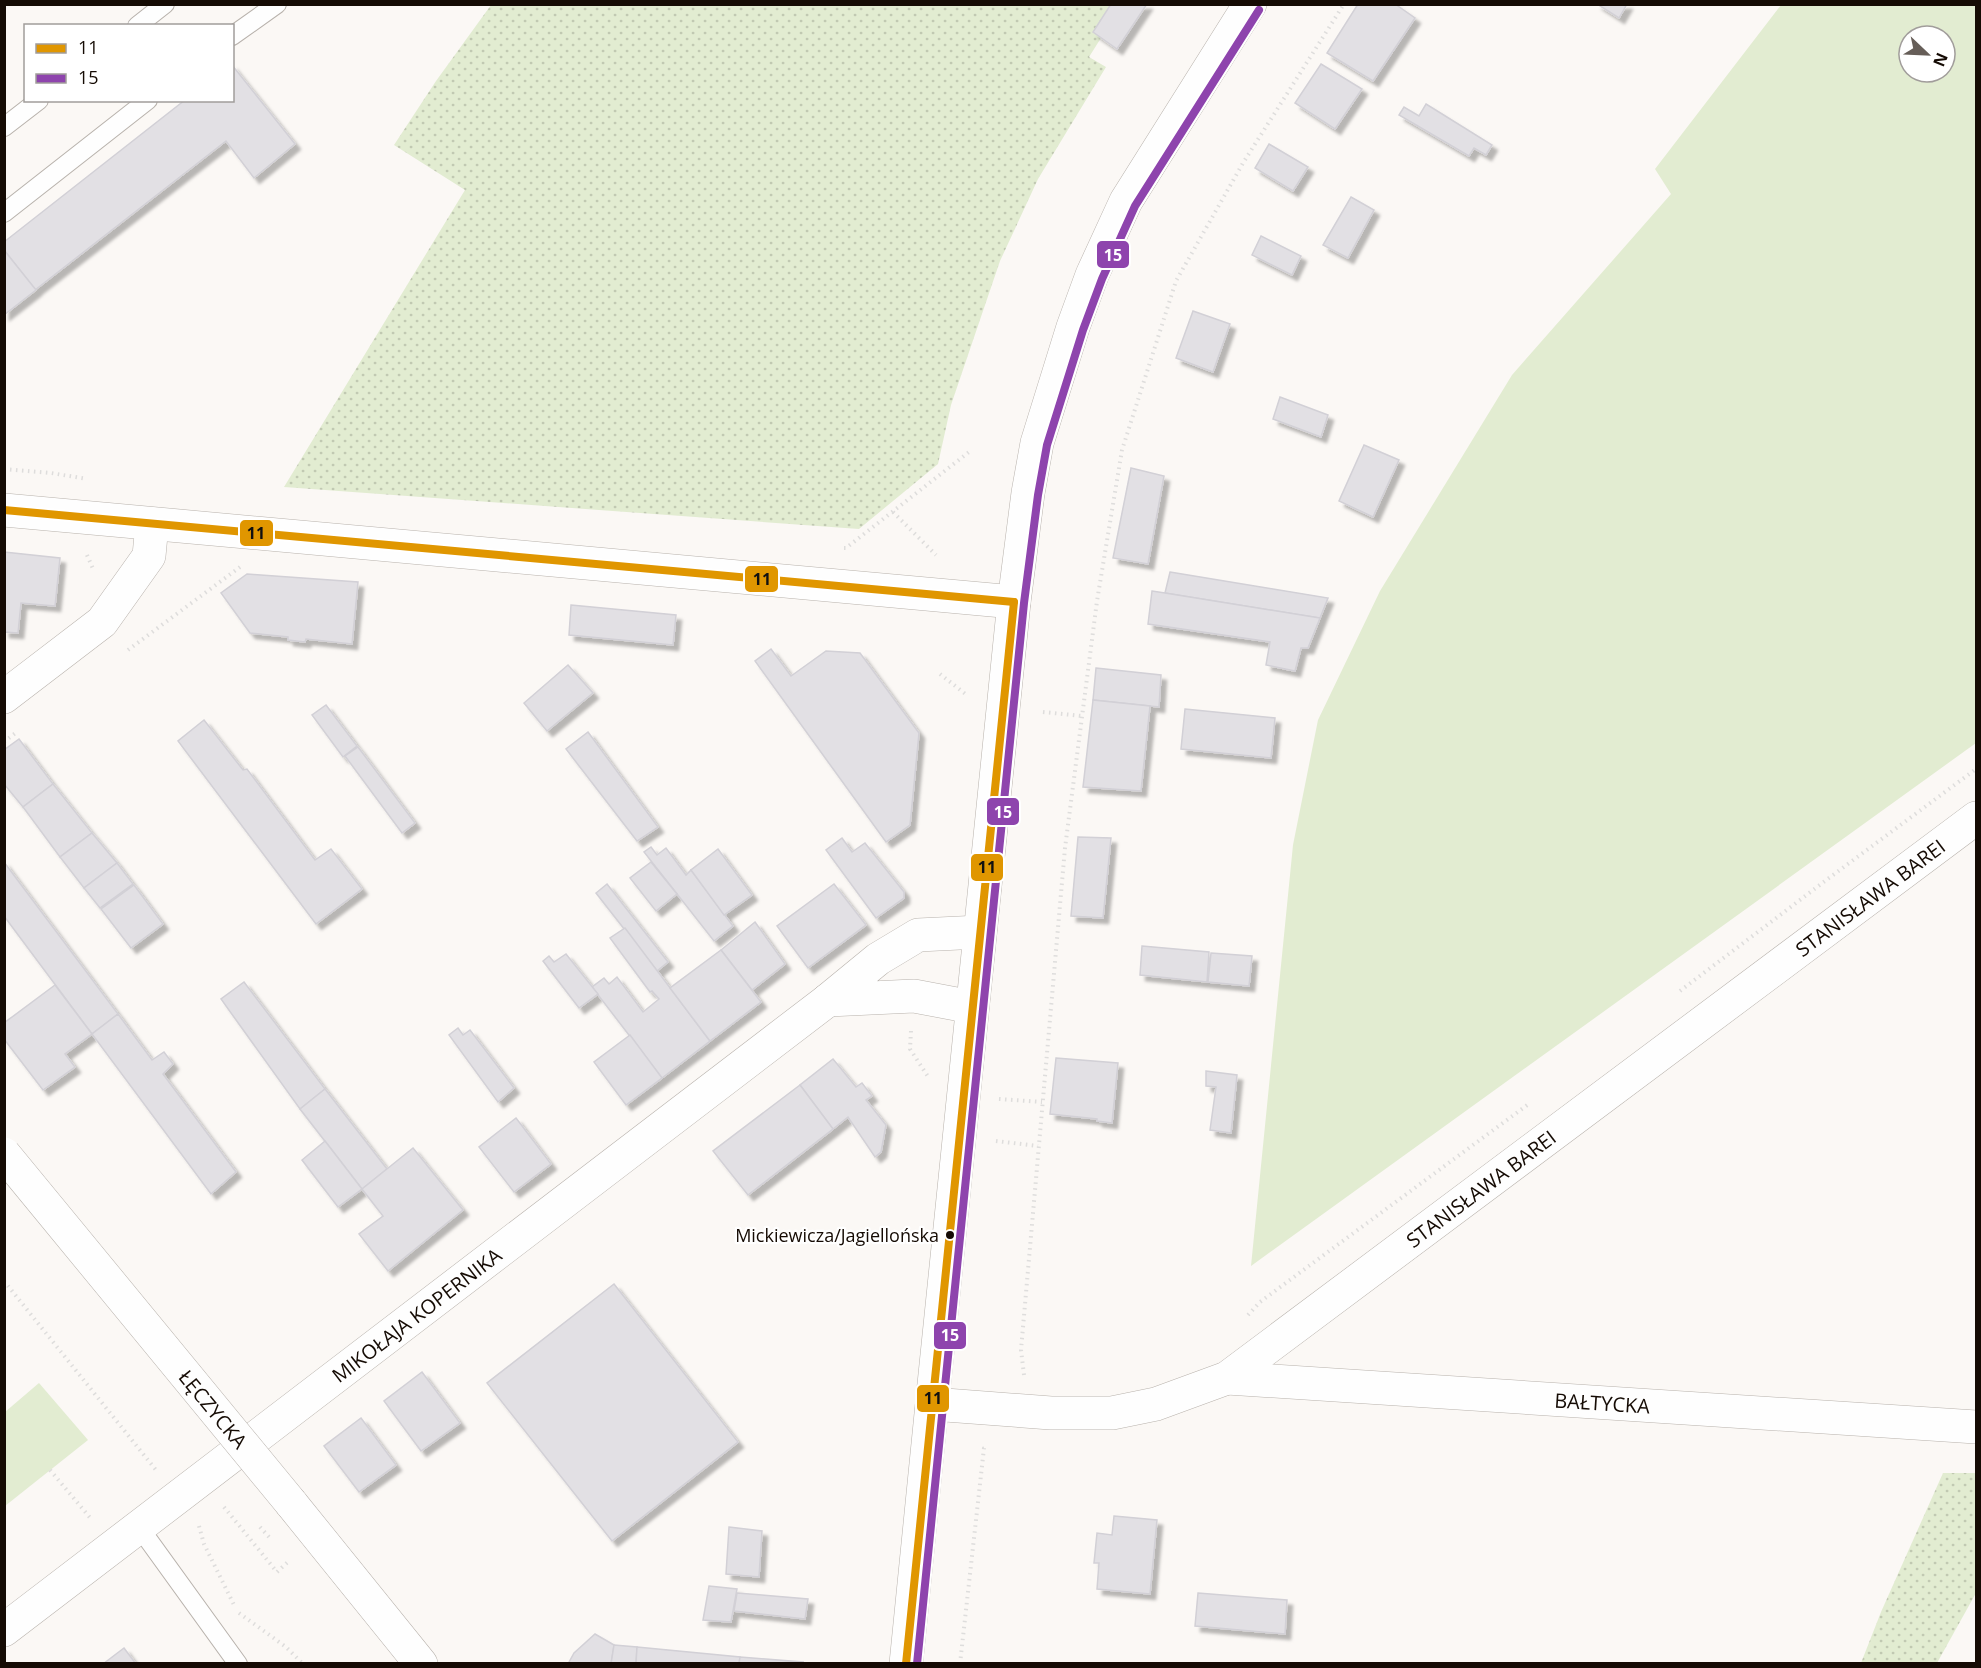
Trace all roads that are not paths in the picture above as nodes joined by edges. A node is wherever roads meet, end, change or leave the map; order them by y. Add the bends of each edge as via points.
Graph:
1 (165, 4) edge
2 (277, 4) edge
3 (1250, 4) edge
4 (140, 24) edge
5 (234, 35) edge
6 (36, 102) edge
7 (145, 102) edge
8 (4, 127) edge
9 (4, 213) edge
10 (4, 510) edge
11 (152, 524) junction
12 (1014, 602) junction
13 (4, 697) edge
14 (1977, 818) edge
15 (980, 932) junction
16 (828, 1000) junction
17 (972, 1007) junction
18 (4, 1154) edge
19 (1227, 1378) junction
20 (932, 1404) junction
21 (1977, 1427) edge
22 (139, 1527) junction
23 (4, 1630) edge
24 (238, 1664) edge
25 (421, 1664) edge
26 (906, 1664) edge

1 - 4 lane
2 - 5 lane
3 - 12 street via 1126,201 1092,276 1037,443
6 - 8 lane
7 - 9 lane
10 - 11 street
11 - 12 street
11 - 13 street via 149,556 102,622
12 - 15 street
14 - 19 street, STANISŁAWA BAREI
15 - 16 street, MIKOŁAJA KOPERNIKA via 918,935 878,958
15 - 17 street
16 - 17 street via 914,996
16 - 22 street, MIKOŁAJA KOPERNIKA
17 - 20 street
18 - 25 street, ŁĘCZYCKA, bridge
19 - 20 street, STANISŁAWA BAREI via 1156,1404 1112,1413
19 - 21 street, BAŁTYCKA
20 - 26 street
22 - 23 street, MIKOŁAJA KOPERNIKA
22 - 24 lane

